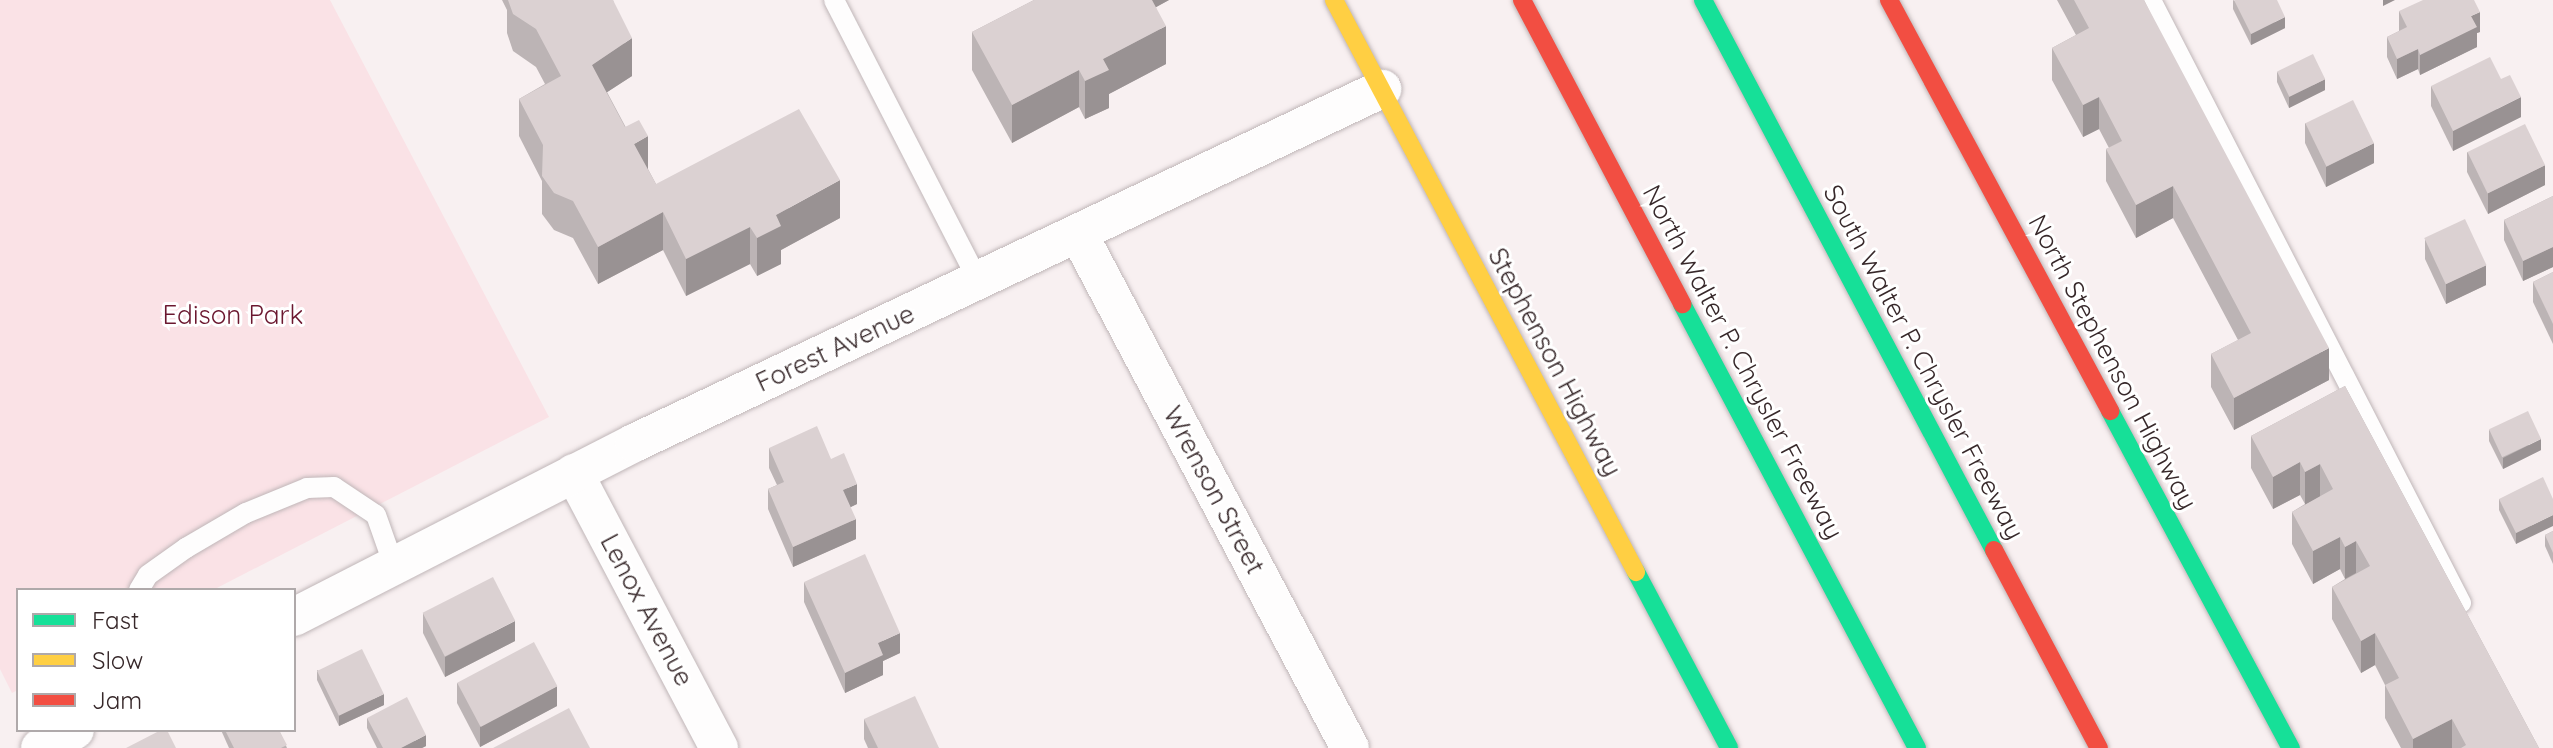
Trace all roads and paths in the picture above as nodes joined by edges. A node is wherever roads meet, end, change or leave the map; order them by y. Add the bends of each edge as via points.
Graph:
1 (834, 0) edge
2 (1334, 0) edge
3 (1522, 0) edge
4 (1703, 0) edge
5 (1889, 0) edge
6 (2151, 0) edge
7 (1382, 89) junction
8 (1078, 233) junction
9 (978, 280) junction
10 (574, 473) junction
11 (394, 566) junction
12 (140, 588) edge
13 (296, 616) edge
14 (2469, 618) edge
15 (71, 732) edge
16 (40, 748) edge
17 (719, 748) edge
18 (1350, 748) edge
19 (1729, 748) edge
20 (1917, 748) edge
21 (2099, 748) edge
22 (2291, 748) edge

1 - 9 lane
2 - 7 main road, Stephenson Highway
3 - 20 main road, North Walter P. Chrysler Freeway
4 - 21 main road, South Walter P. Chrysler Freeway
5 - 22 main road, North Stephenson Highway
6 - 14 lane
7 - 8 street, Forest Avenue
7 - 19 main road, Stephenson Highway
8 - 9 street, Forest Avenue
8 - 18 street, Wrenson Street
9 - 10 street, Forest Avenue
10 - 11 street, Forest Avenue
10 - 17 street, Lenox Avenue
11 - 12 lane via 376,515 334,487 307,488 246,513 186,548 148,575
11 - 13 street, Forest Avenue
15 - 16 street

